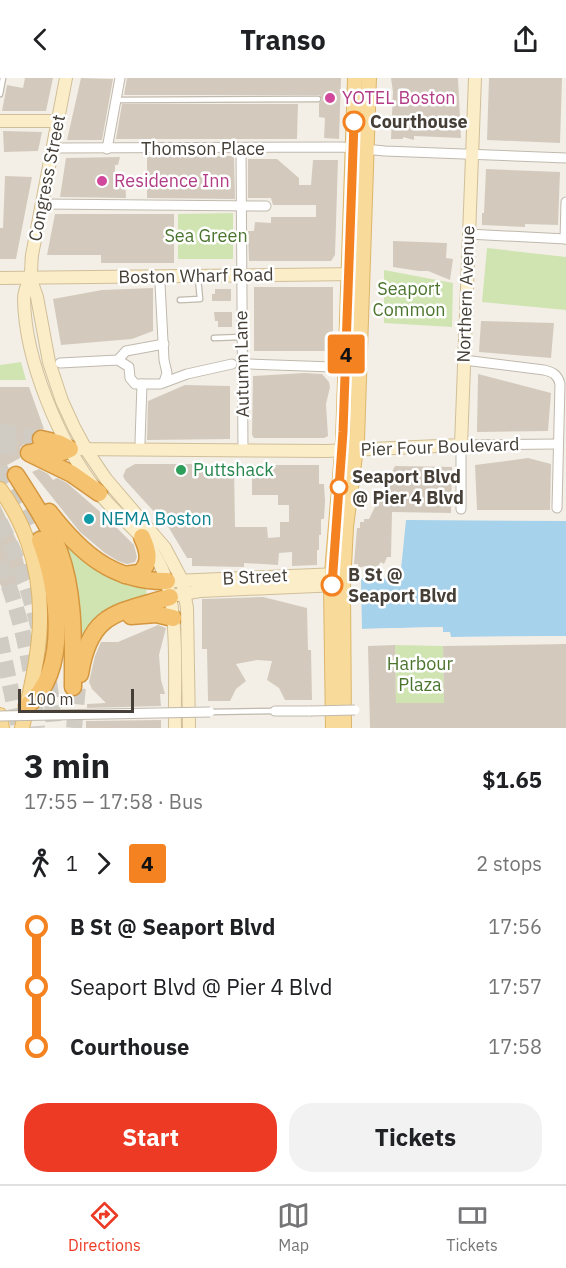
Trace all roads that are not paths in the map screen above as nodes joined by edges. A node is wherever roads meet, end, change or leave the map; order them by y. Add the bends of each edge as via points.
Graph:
1 (3, 78) edge
2 (66, 78) edge
3 (120, 78) edge
4 (355, 78) edge
5 (369, 78) edge
6 (474, 78) edge
7 (0, 94) edge
8 (318, 99) dead end
9 (116, 100) junction
10 (0, 121) edge
11 (58, 121) junction
12 (53, 148) junction
13 (241, 148) junction
14 (107, 149) junction
15 (360, 149) junction
16 (472, 154) junction
17 (566, 158) edge
18 (566, 202) edge
19 (42, 204) junction
20 (241, 205) junction
21 (266, 206) dead end
22 (468, 234) junction
23 (565, 239) edge
24 (356, 274) junction
25 (241, 275) junction
26 (198, 276) junction
27 (30, 277) junction
28 (0, 278) edge
29 (160, 284) dead end
30 (180, 300) dead end
31 (241, 337) junction
32 (214, 338) dead end
33 (164, 344) junction
34 (118, 360) junction
35 (464, 360) junction
36 (60, 363) dead end
37 (232, 364) dead end
38 (249, 364) dead end
39 (333, 367) dead end
40 (164, 382) junction
41 (142, 384) junction
42 (140, 442) dead end
43 (558, 444) junction
44 (461, 445) junction
45 (70, 449) junction
46 (349, 450) junction
47 (87, 451) junction
48 (243, 451) junction
49 (0, 489) edge
50 (102, 500) junction
51 (557, 508) dead end
52 (461, 509) dead end
53 (131, 510) junction
54 (142, 537) junction
55 (40, 540) tunnel mouth
56 (125, 575) junction
57 (338, 580) junction
58 (176, 588) junction
59 (173, 618) junction
60 (85, 652) junction
61 (27, 706) junction
62 (355, 710) dead end
63 (274, 711) joint
64 (210, 712) joint
65 (0, 715) edge
66 (2, 728) edge
67 (22, 728) edge
68 (30, 728) edge
69 (175, 728) edge
70 (189, 728) edge
71 (333, 728) edge
72 (344, 728) edge

1 - 7 lane
2 - 11 main road, Congress Street
3 - 9 street
4 - 15 main road
5 - 15 main road
6 - 16 main road, Northern Avenue
8 - 9 lane
9 - 14 street
10 - 11 main road
11 - 12 main road, Congress Street
12 - 14 street, Thomson Place
12 - 19 main road, Congress Street
13 - 14 street, Thomson Place
13 - 15 street, Thomson Place
13 - 20 street, Autumn Lane
15 - 16 street, Thomson Place
15 - 24 main road
16 - 17 street, Thomson Place
16 - 22 main road, Northern Avenue
18 - 23 street
19 - 20 street via 114,209
19 - 27 main road, Congress Street
20 - 21 street
20 - 25 street, Autumn Lane
22 - 23 street
22 - 35 main road, Northern Avenue
24 - 25 main road, Boston Wharf Road
24 - 46 main road
25 - 26 main road, Boston Wharf Road
25 - 31 street, Autumn Lane
26 - 27 main road, Boston Wharf Road
26 - 30 lane via 200,298
27 - 28 main road, Boston Wharf Road
27 - 45 main road, Congress Street via 24,301 30,345 46,399
27 - 47 main road, Congress Street via 58,389
29 - 33 street
31 - 32 lane
31 - 48 street, Autumn Lane
33 - 34 street via 126,351
33 - 40 street
34 - 36 street
34 - 41 street via 129,367 135,384
35 - 43 street via 556,375 560,384
35 - 44 main road, Northern Avenue
37 - 40 street
38 - 39 street
40 - 41 street
41 - 42 street
43 - 44 street, Pier Four Boulevard
43 - 51 street
44 - 46 main road, Pier Four Boulevard
44 - 52 street, Northern Avenue
45 - 47 main road, Pier Four Boulevard
45 - 50 main road, Congress Street
45 - 50 highway via 57,454 34,447
46 - 48 main road, Pier Four Boulevard
46 - 57 main road via 348,514
47 - 48 main road, Pier Four Boulevard
47 - 53 main road, Congress Street
49 - 61 main road via 25,534 40,592 40,636
50 - 53 main road via 115,498
50 - 54 main road, Congress Street
53 - 58 main road, Congress Street via 162,543
54 - 56 highway via 147,565 139,573
54 - 58 main road, Congress Street
55 - 61 highway via 54,584 56,635 48,676
56 - 58 highway
56 - 60 highway via 78,547 17,474 45,522 65,569 75,687
57 - 58 main road, B Street via 200,591
57 - 71 main road
57 - 72 main road
58 - 59 main road, Congress Street
58 - 60 highway via 108,617 93,632
58 - 70 main road, Congress Street via 187,608
59 - 60 highway via 147,614 117,621 93,637
59 - 69 main road, Congress Street
61 - 65 main road
61 - 67 main road
61 - 68 main road
62 - 63 street, bridge
63 - 64 lane
64 - 65 street, bridge
65 - 66 main road

